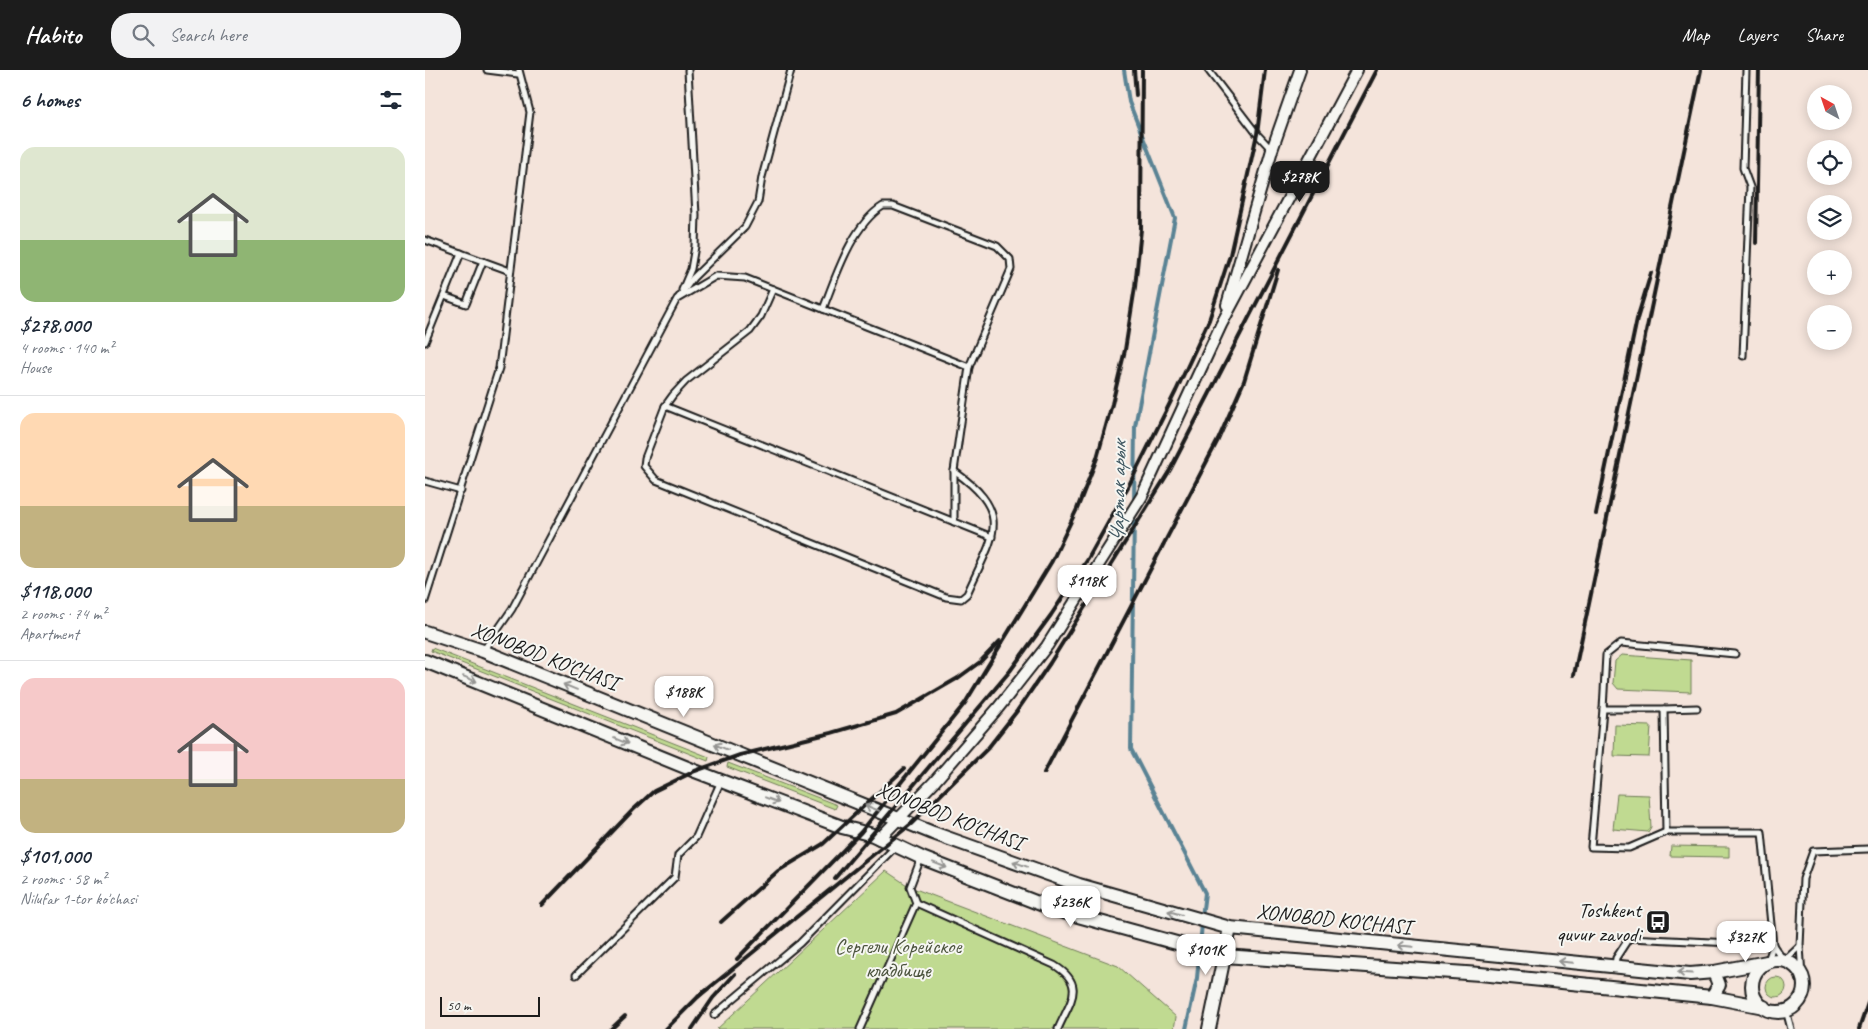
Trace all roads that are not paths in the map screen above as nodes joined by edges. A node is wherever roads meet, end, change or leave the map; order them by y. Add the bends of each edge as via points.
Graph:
1 (487, 70) edge
2 (688, 70) edge
3 (791, 70) edge
4 (1209, 70) edge
5 (1300, 70) edge
6 (1357, 70) edge
7 (1746, 70) edge
8 (519, 72) edge
9 (1273, 150) junction
10 (425, 240) edge
11 (461, 253) junction
12 (483, 261) junction
13 (510, 271) junction
14 (773, 289) junction
15 (444, 296) junction
16 (677, 299) junction
17 (823, 308) junction
18 (1221, 325) junction
19 (425, 342) edge
20 (1743, 356) dead end
21 (969, 367) junction
22 (665, 406) junction
23 (954, 471) junction
24 (425, 481) edge
25 (461, 491) junction
26 (954, 522) junction
27 (993, 537) junction
28 (425, 601) edge
29 (425, 632) edge
30 (483, 651) junction
31 (1735, 654) dead end
32 (425, 661) edge
33 (1697, 708) dead end
34 (1603, 709) junction
35 (1664, 709) junction
36 (721, 780) junction
37 (899, 819) junction
38 (1666, 832) junction
39 (879, 839) junction
40 (896, 846) junction
41 (1868, 849) edge
42 (922, 858) junction
43 (916, 903) junction
44 (1230, 928) junction
45 (1773, 945) junction
46 (1800, 946) junction
47 (1482, 954) junction
48 (1223, 956) junction
49 (1784, 961) junction
50 (1767, 962) junction
51 (1615, 963) junction
52 (1714, 972) junction
53 (1480, 974) junction
54 (576, 975) dead end
55 (1802, 976) junction
56 (1712, 997) junction
57 (1764, 1007) junction
58 (1786, 1010) junction
59 (714, 1015) dead end
60 (860, 1029) edge
61 (1058, 1029) edge
62 (1209, 1029) edge
63 (1791, 1029) edge

1 - 8 lane
2 - 16 lane via 696,207 695,246 691,269
3 - 16 lane via 758,202 745,227 693,278
4 - 9 lane
5 - 9 street
6 - 18 street
7 - 20 lane via 1743,168 1750,187
8 - 13 lane via 530,112
9 - 18 street
10 - 11 lane
11 - 12 lane
11 - 15 lane
12 - 13 lane
12 - 15 lane via 465,304
13 - 25 lane via 499,368
14 - 16 lane via 745,278 716,276
14 - 17 lane
14 - 22 lane via 751,331 686,382
15 - 19 lane
16 - 30 lane via 512,609
17 - 21 lane
17 - 21 lane via 850,247 866,222 883,206 893,206 997,246 1010,258 1011,269
18 - 37 street via 1142,496 1085,588 1047,646 998,708
21 - 23 lane
22 - 26 lane
22 - 27 lane via 645,458 646,471 656,480 928,590 961,599 967,594
23 - 26 lane
23 - 27 lane via 970,482 985,499 993,514
24 - 25 lane
25 - 28 lane
26 - 27 lane
29 - 30 street, XONOBOD KO'CHASI
37 -> 30 street, XONOBOD KO'CHASI
31 - 34 lane via 1621,643 1607,655
32 -> 36 street, XONOBOD KO'CHASI
33 - 35 lane
34 - 35 lane
34 - 38 lane via 1591,847 1629,848
35 - 38 lane
36 -> 39 street, XONOBOD KO'CHASI
36 - 54 lane via 696,837 678,855 675,877
37 - 39 street
44 -> 37 street, XONOBOD KO'CHASI via 1079,885
38 - 45 lane via 1762,832
39 - 40 street, XONOBOD KO'CHASI
40 - 42 street, XONOBOD KO'CHASI
40 - 59 lane via 800,943
41 - 46 lane via 1813,851 1803,879
42 - 43 lane via 910,887
42 -> 48 street, XONOBOD KO'CHASI via 1056,910
43 - 60 lane
43 - 61 lane via 1054,965 1065,973 1074,984 1074,992
47 -> 44 street, XONOBOD KO'CHASI
44 - 48 street
45 - 49 lane
45 - 50 lane
45 - 51 lane via 1629,938
46 - 49 lane
46 - 55 lane
51 -> 47 street, XONOBOD KO'CHASI
47 - 53 street
48 - 53 street, XONOBOD KO'CHASI
48 - 62 street
49 - 50 street, XONOBOD KO'CHASI
49 - 55 street via 1798,969
50 - 52 street, XONOBOD KO'CHASI
50 - 57 street via 1755,973 1753,980 1754,996
52 -> 51 street, XONOBOD KO'CHASI via 1690,974
52 - 56 street via 1719,985
53 - 56 street, XONOBOD KO'CHASI
55 - 58 street via 1803,993
56 - 57 street, XONOBOD KO'CHASI
57 - 58 street, XONOBOD KO'CHASI via 1778,1012
58 - 63 lane

